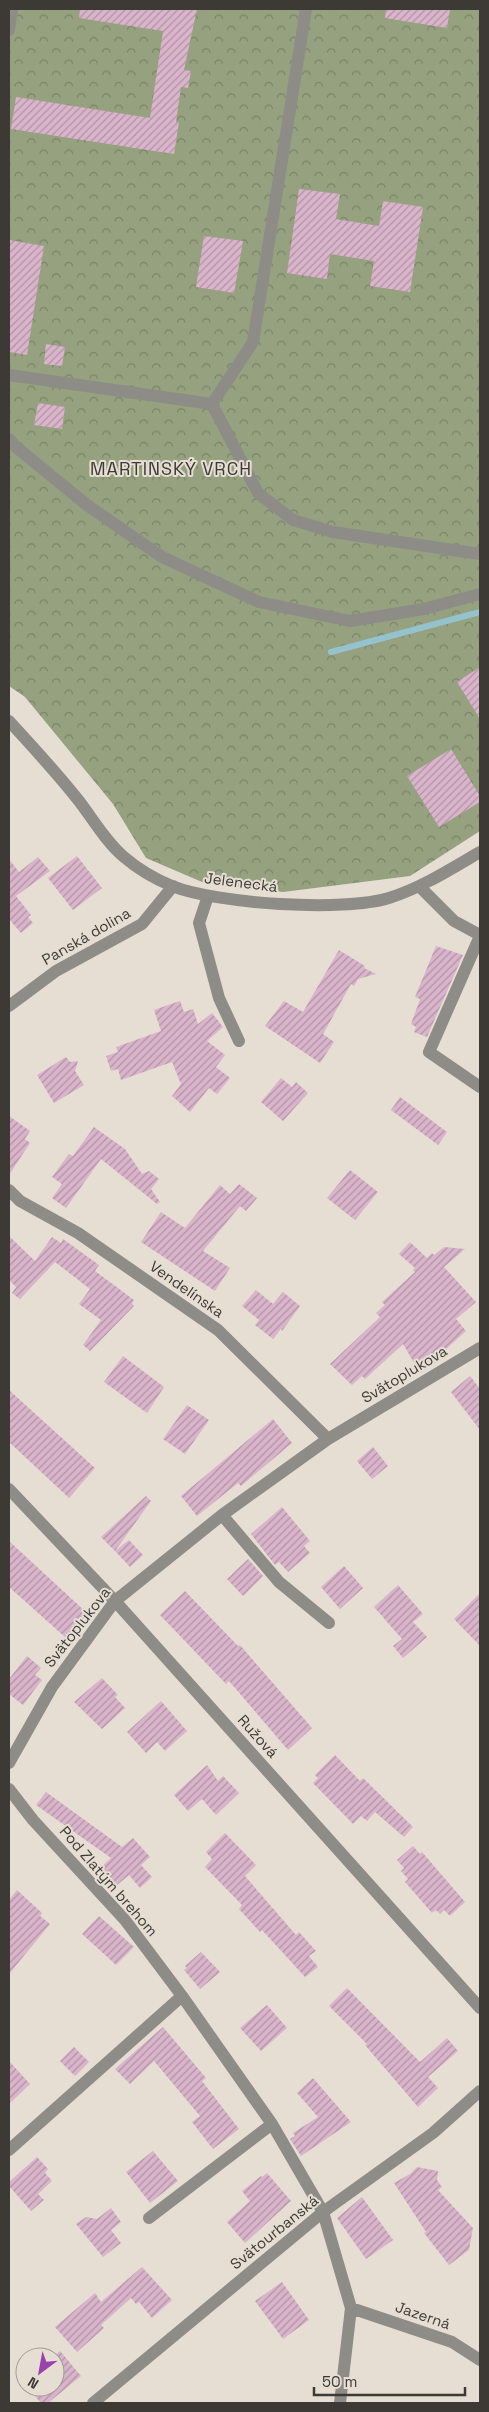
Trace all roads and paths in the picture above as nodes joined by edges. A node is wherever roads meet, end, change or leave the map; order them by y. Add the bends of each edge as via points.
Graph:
1 (12, 9) edge
2 (306, 9) edge
3 (9, 30) edge
4 (9, 375) edge
5 (212, 404) junction
6 (9, 439) edge
7 (480, 554) edge
8 (480, 594) edge
9 (9, 721) edge
10 (480, 852) edge
11 (173, 886) junction
12 (419, 886) junction
13 (208, 896) junction
14 (480, 936) edge
15 (9, 1006) edge
16 (239, 1041) dead end
17 (480, 1087) edge
18 (9, 1190) edge
19 (480, 1348) edge
20 (328, 1439) junction
21 (9, 1489) edge
22 (222, 1515) junction
23 (115, 1600) junction
24 (329, 1623) dead end
25 (9, 1762) edge
26 (9, 1789) edge
27 (182, 1996) junction
28 (480, 2008) edge
29 (480, 2091) edge
30 (272, 2124) junction
31 (9, 2150) edge
32 (324, 2212) junction
33 (150, 2218) dead end
34 (351, 2308) junction
35 (480, 2360) edge
36 (93, 2403) edge
37 (340, 2403) edge

1 - 3 street
2 - 5 street via 253,342
4 - 5 street
5 - 7 street via 258,492 292,520 332,532
6 - 8 street via 87,504 162,557 259,602 350,621 424,609
9 - 11 street, Jelenecká via 72,792 122,856
10 - 12 street, Jelenecká
11 - 13 street, Jelenecká
11 - 15 street, Panská dolina via 142,924 56,971
12 - 13 street, Jelenecká via 362,904 291,904
12 - 14 street via 454,921
13 - 16 street via 198,923 220,998
14 - 17 street via 429,1052
18 - 20 street, Vendelínska via 20,1201 78,1233 218,1330
19 - 20 street, Svätoplukova
20 - 22 street, Svätoplukova
21 - 23 street, Ružová
22 - 23 street, Svätoplukova
22 - 24 street via 279,1582
23 - 25 street, Svätoplukova via 52,1687
23 - 28 street, Ružová
26 - 27 street, Pod Zlatým brehom via 124,1920
27 - 30 street, Pod Zlatým brehom
27 - 31 street
29 - 32 street, Svätourbanská via 434,2133
30 - 32 street, Pod Zlatým brehom
30 - 33 street
32 - 34 street, Pod Zlatým brehom
32 - 36 street, Svätourbanská
34 - 35 street, Jazerná via 452,2342
34 - 37 street, Pod Zlatým brehom

